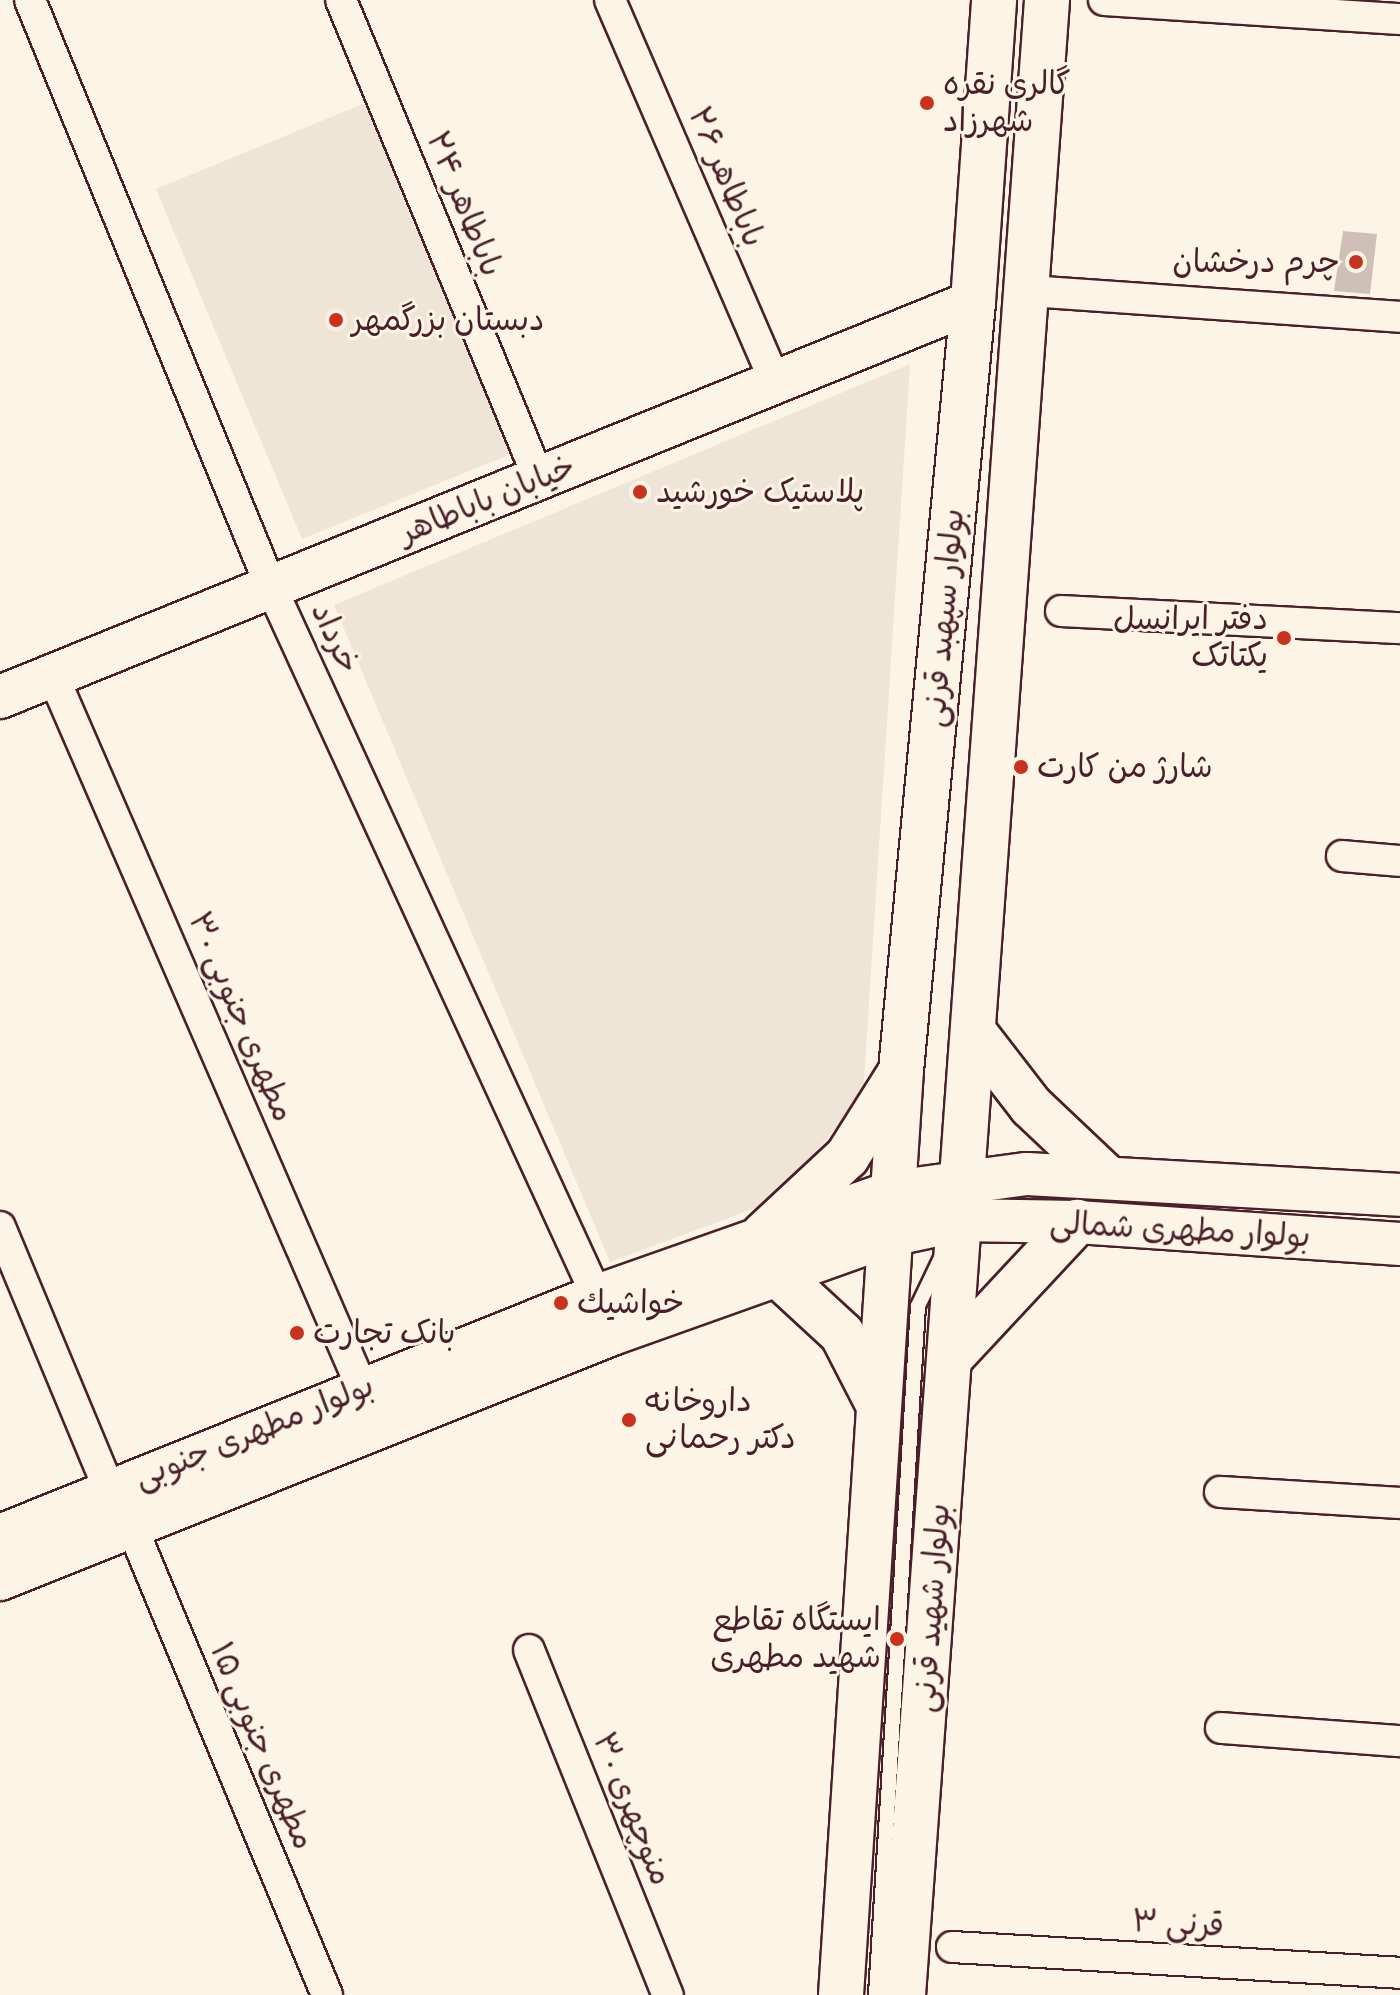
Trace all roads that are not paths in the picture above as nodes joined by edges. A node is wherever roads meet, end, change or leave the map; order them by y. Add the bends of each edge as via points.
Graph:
1 (30, 0) edge
2 (341, 0) edge
3 (610, 0) edge
4 (994, 0) edge
5 (1047, 0) edge
6 (1104, 0) edge
7 (1400, 19) edge
8 (1030, 291) junction
9 (973, 302) junction
10 (1400, 317) edge
11 (776, 383) junction
12 (539, 479) junction
13 (271, 587) junction
14 (1061, 611) dead end
15 (1400, 628) edge
16 (53, 676) junction
17 (0, 697) edge
18 (1342, 856) dead end
19 (1400, 861) edge
20 (973, 1031) junction
21 (901, 1070) junction
22 (1106, 1177) junction
23 (893, 1192) junction
24 (1400, 1195) edge
25 (961, 1199) junction
26 (1077, 1222) junction
27 (0, 1227) edge
28 (890, 1235) junction
29 (1400, 1244) edge
30 (770, 1254) junction
31 (597, 1296) junction
32 (951, 1357) junction
33 (362, 1388) junction
34 (878, 1404) junction
35 (1220, 1492) dead end
36 (1400, 1503) edge
37 (121, 1508) junction
38 (0, 1536) edge
39 (0, 1579) edge
40 (529, 1650) dead end
41 (1221, 1728) dead end
42 (1400, 1741) edge
43 (952, 1947) dead end
44 (1400, 1973) edge
45 (845, 1993) edge
46 (327, 1995) edge
47 (668, 1995) edge
48 (903, 1995) edge

1 - 13 street, خرداد
2 - 12 street, باباطاهر ۲۴
3 - 11 street, باباطاهر ۲۶
4 - 9 main road, بولوار سپهبد قرنی
5 - 8 main road, بولوار سپهبد قرنی
6 - 7 street
8 - 10 street
8 - 20 main road, بولوار سپهبد قرنی
9 - 11 main road, خیابان باباطاهر
9 - 21 main road, بولوار سپهبد قرنی
11 - 12 main road, خیابان باباطاهر
12 - 13 main road, خیابان باباطاهر
13 - 16 main road, خیابان باباطاهر
13 - 31 street, خرداد
14 - 15 street
16 - 17 main road, خیابان باباطاهر
16 - 33 street, مطهری جنوبی ۳۰
18 - 19 street
20 - 22 main road via 1031,1106
20 - 25 main road, بولوار سپهبد قرنی
21 - 23 main road, بولوار سپهبد قرنی
21 - 30 main road via 847,1157
22 - 24 main road, بولوار مطهری شمالی
22 - 25 main road, بولوار مطهری شمالی
23 - 25 main road, بولوار مطهری جنوبی
23 - 28 main road, بولوار سپهبد قرنی
23 - 30 main road, بولوار مطهری جنوبی
25 - 26 main road, بولوار مطهری شمالی
25 - 28 main road, بولوار مطهری جنوبی
25 - 32 main road, بولوار شهید قرنی
25 - 45 lane via 918,1306
26 - 29 main road, بولوار مطهری شمالی
26 - 32 main road
27 - 37 street, مطهری جنوبی ۱۵
28 - 30 main road, بولوار مطهری جنوبی
28 - 34 main road, بولوار شهید قرنی
30 - 31 main road, بولوار مطهری جنوبی
30 - 34 main road via 842,1334
30 - 37 main road, بولوار مطهری جنوبی
31 - 33 main road, بولوار مطهری جنوبی
32 - 48 main road, بولوار شهید قرنی
33 - 37 main road, بولوار مطهری جنوبی
34 - 45 main road, بولوار شهید قرنی
35 - 36 street
37 - 38 main road, بولوار مطهری جنوبی
37 - 39 main road, بولوار مطهری جنوبی
37 - 46 street, مطهری جنوبی ۱۵
40 - 47 street, منوچهری ۳۰
41 - 42 street
43 - 44 street, قرنی ۳

